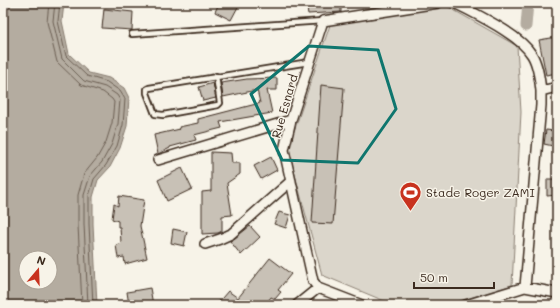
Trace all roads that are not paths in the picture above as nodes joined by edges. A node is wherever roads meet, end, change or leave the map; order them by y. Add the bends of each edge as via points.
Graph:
1 (438, 3) edge
2 (454, 3) edge
3 (323, 21) junction
4 (132, 34) dead end
5 (309, 62) junction
6 (216, 76) junction
7 (557, 87) edge
8 (541, 91) junction
9 (291, 120) junction
10 (158, 160) dead end
11 (291, 182) junction
12 (205, 244) dead end
13 (525, 287) junction
14 (318, 288) junction
15 (557, 294) edge
16 (297, 305) edge
17 (362, 305) edge
18 (466, 305) edge

1 - 3 street
2 - 8 street via 524,44 533,56
3 - 4 lane
3 - 5 street, Rue Esnard
5 - 6 lane
5 - 9 street, Rue Esnard
6 - 6 lane via 147,89 155,114 218,106 220,103
7 - 8 street
8 - 13 street
9 - 10 street
9 - 11 street, Rue Esnard via 284,150
11 - 12 street via 231,234
11 - 14 street, Rue Esnard via 311,275
13 - 15 street
13 - 18 street
14 - 16 street
14 - 17 street

